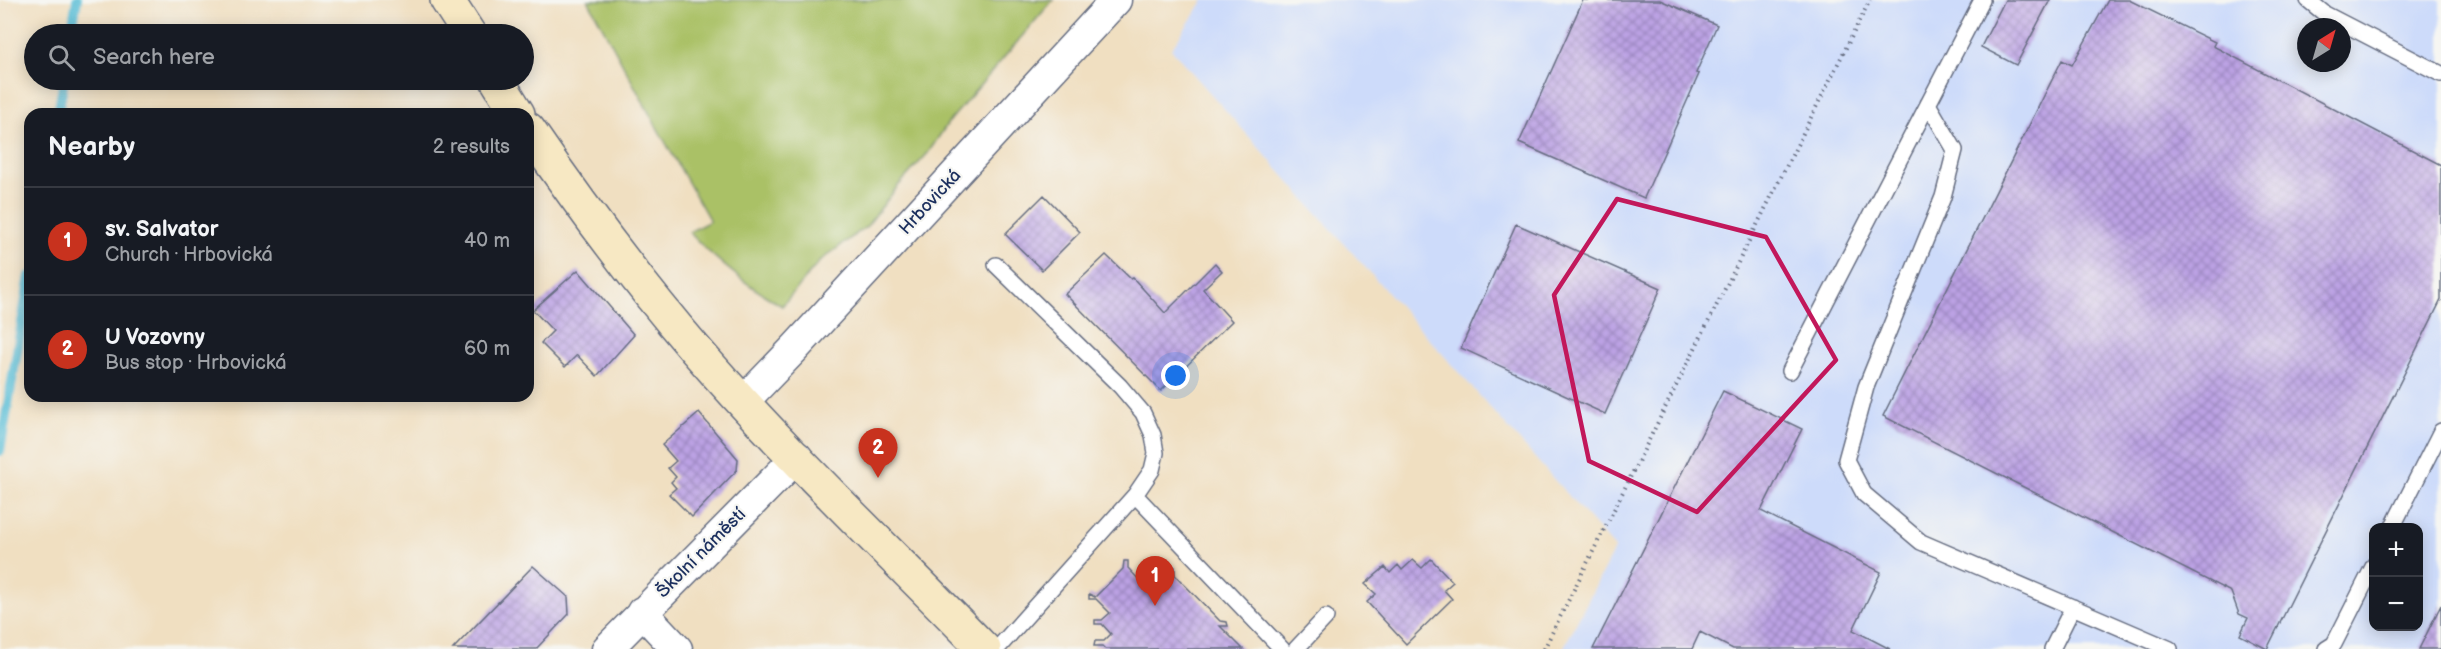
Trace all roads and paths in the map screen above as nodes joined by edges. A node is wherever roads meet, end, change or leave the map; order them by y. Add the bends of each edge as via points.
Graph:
1 (447, 0) edge
2 (1116, 0) edge
3 (1870, 0) edge
4 (1982, 0) edge
5 (2308, 0) edge
6 (463, 24) edge
7 (2441, 74) edge
8 (503, 90) edge
9 (1928, 104) junction
10 (514, 108) edge
11 (534, 138) edge
12 (996, 266) dead end
13 (1790, 371) dead end
14 (743, 402) junction
15 (2441, 431) edge
16 (797, 457) junction
17 (1135, 495) junction
18 (2395, 523) edge
19 (2369, 573) edge
20 (2073, 607) junction
21 (642, 612) junction
22 (1326, 617) dead end
23 (607, 649) edge
24 (677, 649) edge
25 (984, 649) edge
26 (997, 649) edge
27 (1282, 649) edge
28 (1296, 649) edge
29 (1544, 649) edge
30 (2052, 649) edge
31 (2170, 649) edge
32 (2326, 649) edge

1 - 6 main road
2 - 14 street, Hrbovická
3 - 29 path
4 - 9 lane
5 - 7 lane via 2325,14
8 - 10 main road
9 - 13 lane
9 - 20 lane via 1955,150 1943,197 1866,387 1846,460 1864,494 1921,542
11 - 14 main road via 646,290
12 - 17 lane via 1143,413 1156,453 1152,470
14 - 16 main road
15 - 18 lane
16 - 21 street, Školní náměstí
16 - 25 main road
17 - 26 lane
17 - 27 lane
19 - 32 lane via 2334,644
20 - 30 lane
20 - 31 lane
21 - 23 street
21 - 24 street, Školní náměstí
22 - 28 lane

